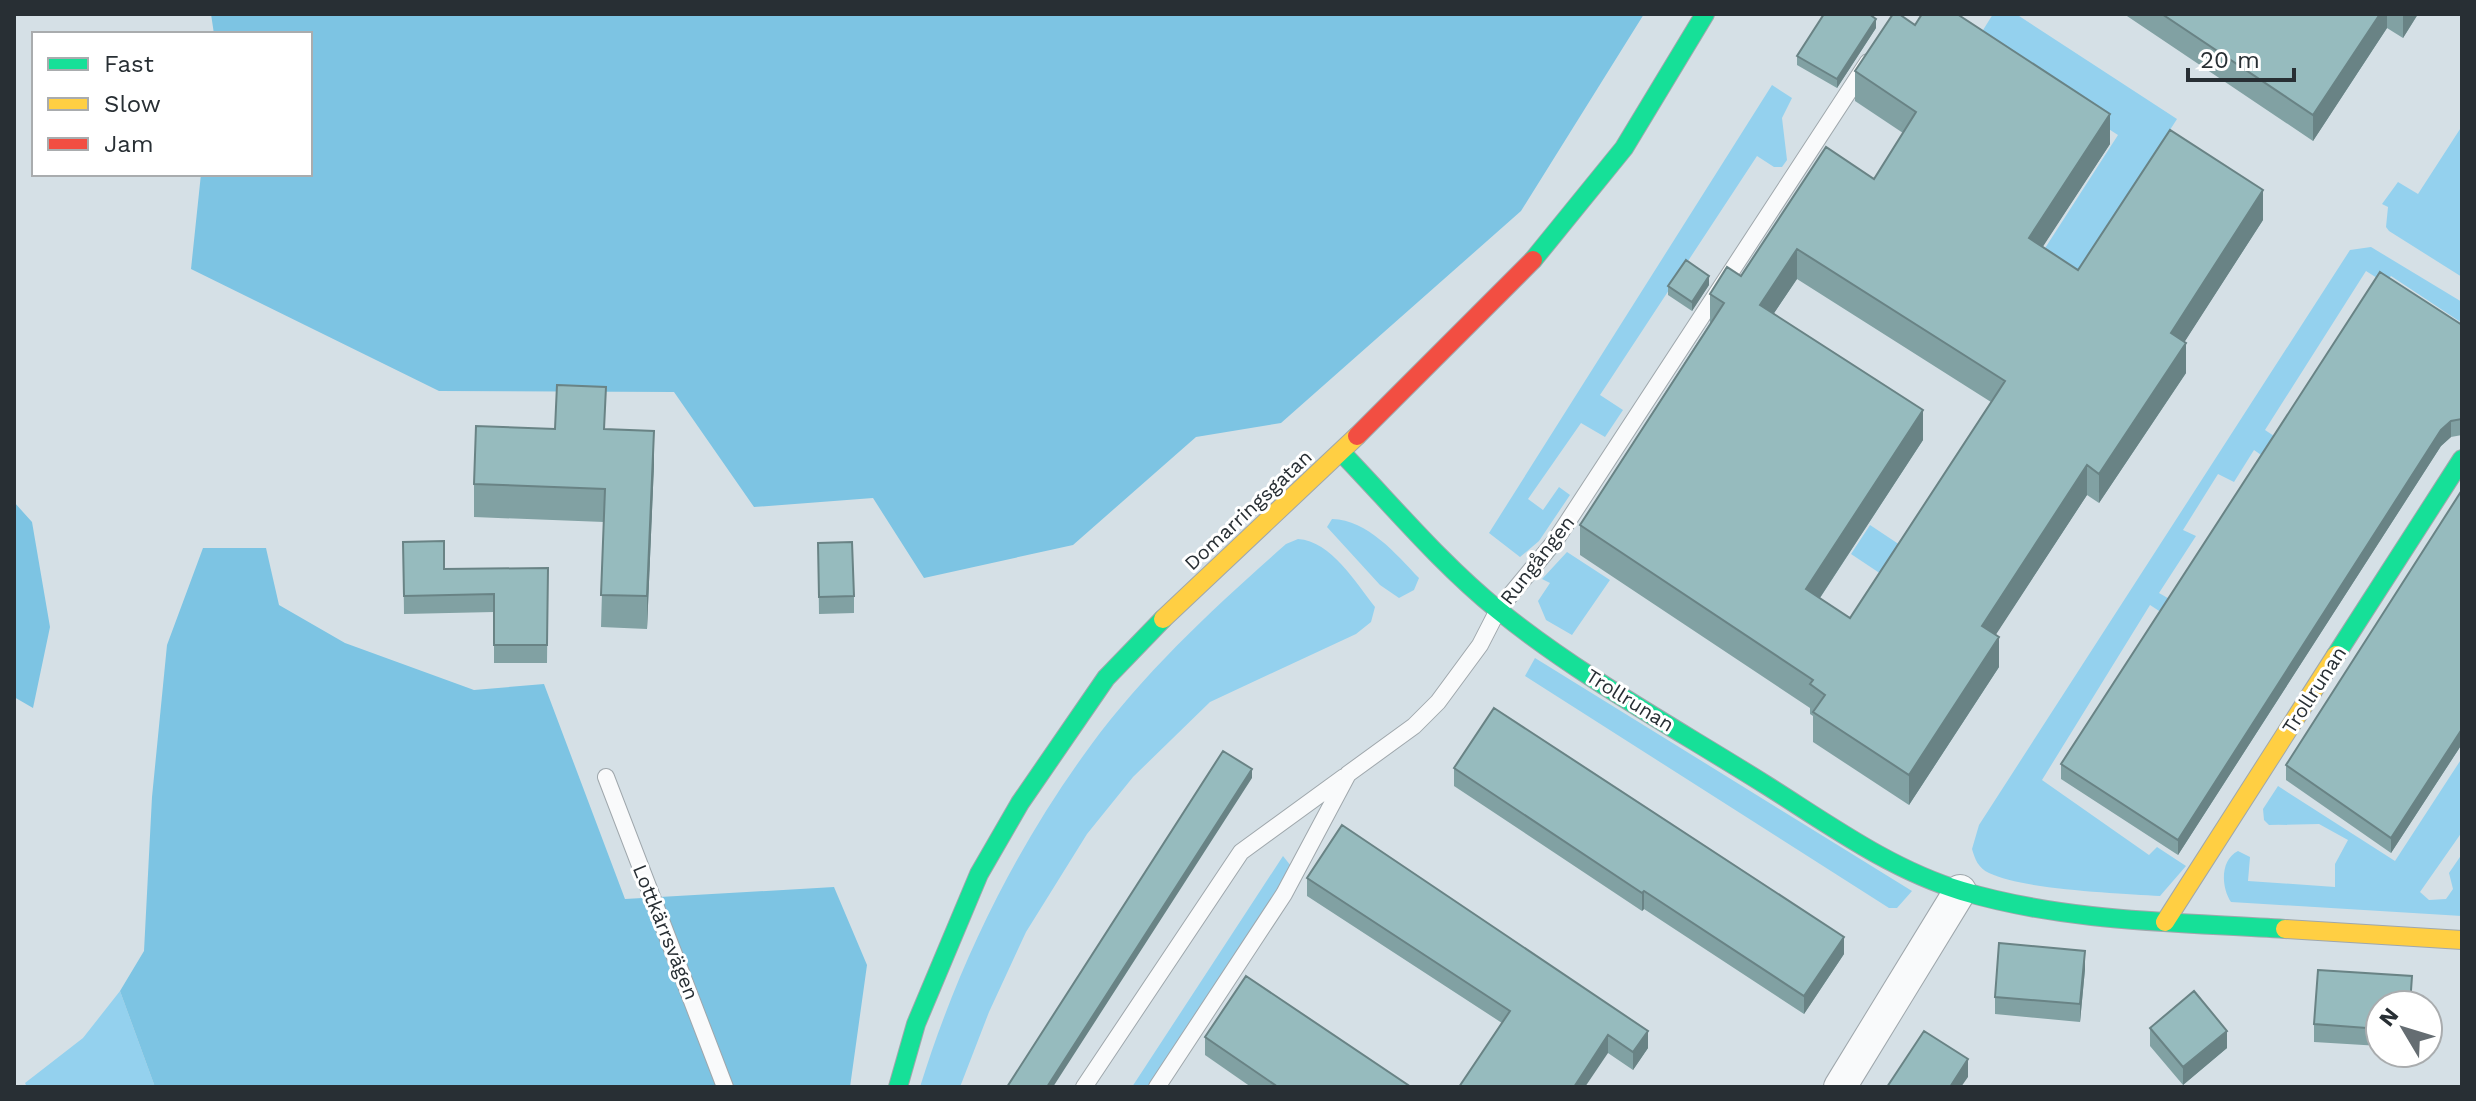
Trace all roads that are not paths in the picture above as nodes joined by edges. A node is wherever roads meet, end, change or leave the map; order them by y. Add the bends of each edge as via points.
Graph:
1 (1705, 14) edge
2 (1873, 54) edge
3 (1341, 452) junction
4 (2462, 459) edge
5 (1498, 610) junction
6 (1348, 774) junction
7 (606, 777) dead end
8 (1960, 891) junction
9 (2165, 922) junction
10 (2462, 940) edge
11 (725, 1087) edge
12 (898, 1087) edge
13 (1084, 1087) edge
14 (1157, 1087) edge
15 (1840, 1087) edge

1 - 3 street, Domarringsgatan via 1624,148 1550,243
2 - 5 lane, Rungången via 1555,541
3 - 5 street, Trollrunan
3 - 12 street, Domarringsgatan via 1106,678 1053,753 979,874 916,1024
4 - 9 street, Trollrunan
5 - 6 lane, Rungången via 1480,645 1438,702
5 - 8 street, Trollrunan via 1565,659 1848,839
6 - 13 lane via 1241,852
6 - 14 lane, Rungången via 1284,894
7 - 11 lane, Lottkärrsvägen
8 - 9 street, Trollrunan via 2045,908
8 - 15 street
9 - 10 street, Trollrunan

